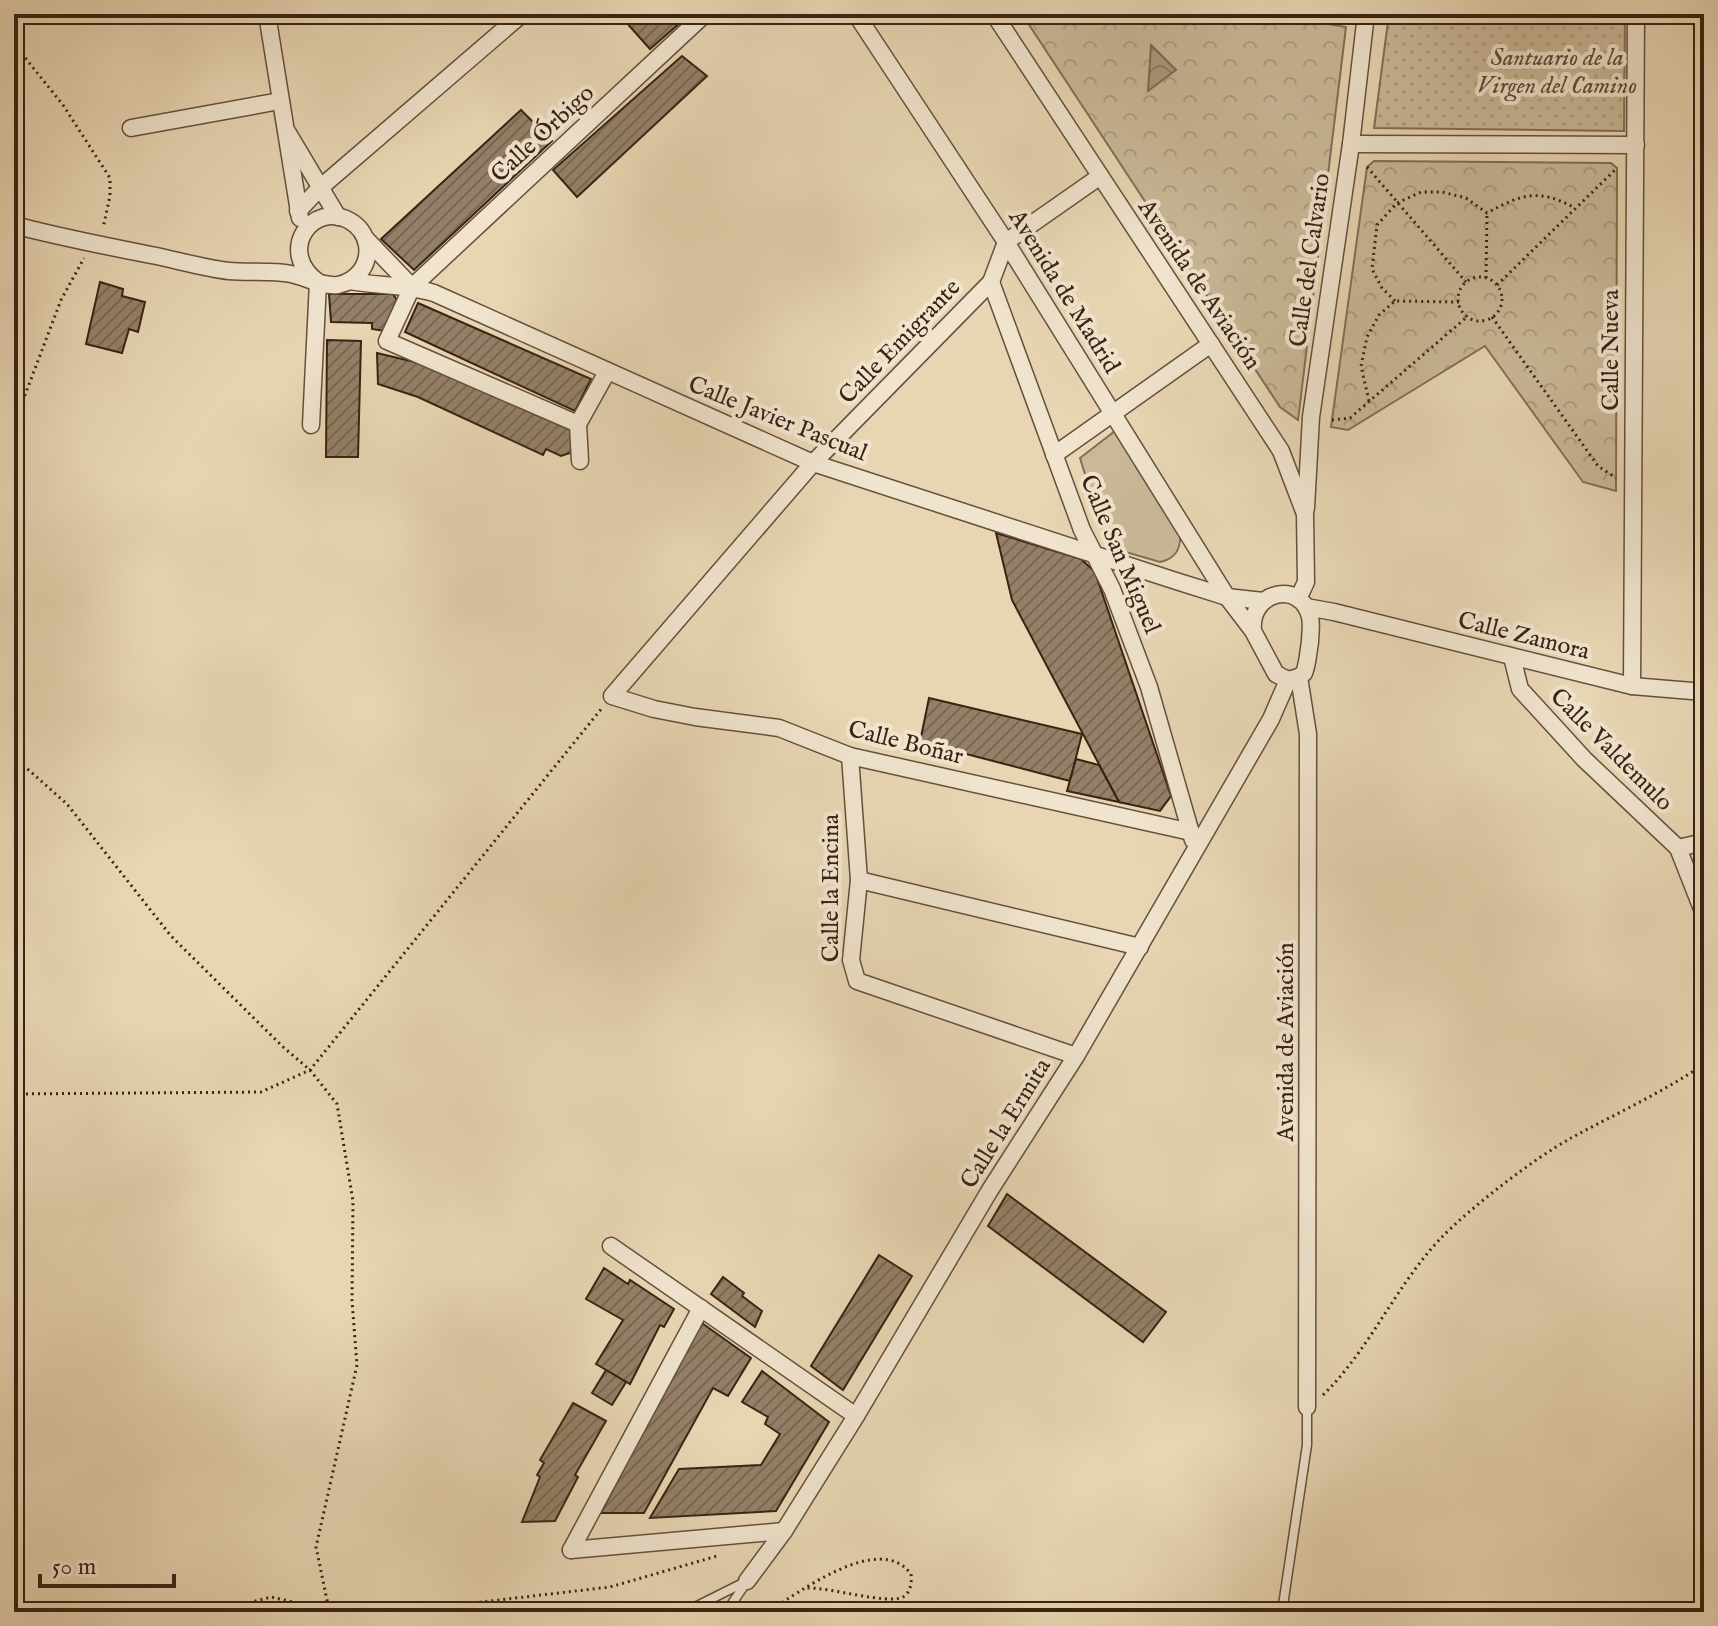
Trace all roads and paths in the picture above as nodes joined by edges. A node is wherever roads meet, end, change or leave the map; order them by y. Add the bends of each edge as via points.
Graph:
1 (267, 14) edge
2 (522, 14) edge
3 (705, 14) edge
4 (856, 14) edge
5 (994, 14) edge
6 (1366, 14) edge
7 (1636, 14) edge
8 (280, 101) junction
9 (283, 125) junction
10 (131, 128) dead end
11 (1351, 144) junction
12 (1636, 145) junction
13 (1367, 167) dead end
14 (1617, 168) dead end
15 (1099, 177) junction
16 (321, 187) junction
17 (1397, 203) junction
18 (1575, 208) junction
19 (298, 211) junction
20 (1487, 213) junction
21 (338, 217) junction
22 (14, 225) edge
23 (303, 234) junction
24 (366, 239) junction
25 (1006, 242) junction
26 (298, 254) junction
27 (291, 274) junction
28 (1486, 278) junction
29 (350, 281) junction
30 (318, 282) junction
31 (991, 282) junction
32 (1466, 282) junction
33 (1497, 285) junction
34 (412, 287) junction
35 (1395, 301) junction
36 (1459, 302) junction
37 (1468, 316) junction
38 (1492, 317) junction
39 (1211, 344) junction
40 (607, 372) junction
41 (1369, 401) junction
42 (1114, 414) junction
43 (1332, 420) dead end
44 (578, 424) junction
45 (311, 425) dead end
46 (1054, 455) junction
47 (580, 461) dead end
48 (813, 463) junction
49 (1616, 478) dead end
50 (1305, 514) junction
51 (1094, 554) junction
52 (1227, 597) junction
53 (1263, 601) junction
54 (1302, 603) junction
55 (1334, 612) junction
56 (1311, 625) junction
57 (1253, 631) junction
58 (1512, 657) junction
59 (1294, 678) junction
60 (1632, 686) junction
61 (1704, 692) edge
62 (612, 696) junction
63 (850, 756) junction
64 (14, 757) edge
65 (1191, 832) junction
66 (1704, 842) edge
67 (1678, 848) junction
68 (1197, 849) junction
69 (859, 880) junction
70 (1704, 914) edge
71 (1140, 947) junction
72 (1076, 1056) junction
73 (1704, 1064) edge
74 (310, 1070) junction
75 (14, 1094) edge
76 (611, 1246) dead end
77 (701, 1308) junction
78 (1307, 1407) junction
79 (856, 1416) junction
80 (784, 1531) junction
81 (726, 1553) dead end
82 (747, 1581) junction
83 (807, 1588) junction
84 (329, 1610) junction
85 (214, 1612) edge
86 (338, 1612) edge
87 (396, 1612) edge
88 (685, 1612) edge
89 (720, 1612) edge
90 (767, 1612) edge
91 (1282, 1612) edge

1 - 8 street
2 - 16 street
3 - 34 street, Calle Órbigo
4 - 25 street, Avenida de Madrid
5 - 15 street, Avenida de Aviación
6 - 11 street, Calle del Calvario
7 - 12 street, Calle Nueva
8 - 9 street
8 - 10 street
9 - 16 street
9 - 19 street
11 - 12 street
11 - 50 street, Calle del Calvario via 1311,417
12 - 60 street, Calle Nueva
13 - 17 path
14 - 18 path
15 - 25 street
15 - 39 street, Avenida de Aviación
16 - 19 street
16 - 21 street
17 - 20 path via 1421,192 1442,192 1466,198
17 - 32 path
17 - 35 path via 1377,225 1372,269
18 - 20 path via 1532,193
18 - 33 path
19 - 23 street
20 - 28 path
21 - 23 street via 318,220
21 - 24 street
22 - 27 street via 229,271
23 - 26 street
24 - 29 street via 365,263
24 - 34 street, Calle Javier Pascual
25 - 31 street, Calle Emigrante
25 - 42 street, Avenida de Madrid
26 - 27 street
26 - 30 street via 301,266
27 - 30 street
28 - 32 path
28 - 33 path
29 - 30 street via 334,286
29 - 34 street, Calle Javier Pascual
30 - 45 street
31 - 46 street, Calle San Miguel
31 - 48 street, Calle Emigrante
32 - 36 path
33 - 38 path via 1502,299
34 - 40 street, Calle Javier Pascual
34 - 44 street via 387,341
35 - 36 path
35 - 41 path via 1379,315 1367,337 1361,366
36 - 37 path
37 - 38 path
37 - 41 path
38 - 49 path via 1598,466
39 - 42 street
39 - 50 street, Avenida de Aviación via 1281,451
40 - 44 street
40 - 48 street, Calle Javier Pascual
41 - 43 path via 1350,418
42 - 46 street
42 - 52 street, Avenida de Madrid
44 - 47 street
46 - 51 street, Calle San Miguel
48 - 51 street, Calle Javier Pascual
48 - 62 street, Calle Emigrante
50 - 54 street, Avenida de Aviación
51 - 52 street, Calle Javier Pascual
51 - 65 street, Calle San Miguel via 1149,687
52 - 53 street, Calle Javier Pascual
52 - 57 street
53 - 54 street via 1287,594
53 - 57 street via 1253,616
54 - 55 street, Calle Zamora
54 - 56 street
55 - 56 street
55 - 58 street, Calle Zamora
56 - 59 street via 1306,668
57 - 59 street via 1276,674
58 - 60 street, Calle Zamora
58 - 67 street, Calle Valdemulo via 1520,689
59 - 68 street, Calle la Ermita
59 - 78 street, Avenida de Aviación via 1308,734
60 - 61 street, Calle Zamora
62 - 63 street, Calle Boñar via 695,717 779,728
62 - 74 path
63 - 65 street, Calle Boñar
63 - 69 street, Calle la Encina
64 - 74 path via 67,804 171,936
65 - 68 street, Calle San Miguel
66 - 67 street
67 - 70 street, Calle Valdemulo
68 - 71 street, Calle la Ermita
69 - 71 street
69 - 72 street, Calle la Encina via 851,960 857,981
71 - 72 street, Calle la Ermita
72 - 79 street, Calle la Ermita
73 - 78 path via 1568,1140 1441,1238 1394,1298 1373,1335
74 - 75 path via 261,1092
74 - 84 path via 337,1104 353,1201 357,1365 316,1547
76 - 77 street
77 - 79 street
77 - 80 street via 571,1550
78 - 91 lane via 1307,1445
79 - 80 street, Calle la Ermita
80 - 82 street, Calle la Ermita
81 - 87 path via 610,1587
82 - 88 lane
82 - 89 lane
83 - 83 path via 831,1572 862,1562 895,1561 911,1574 910,1588 898,1598
83 - 90 path
84 - 85 path via 271,1597
84 - 86 path

